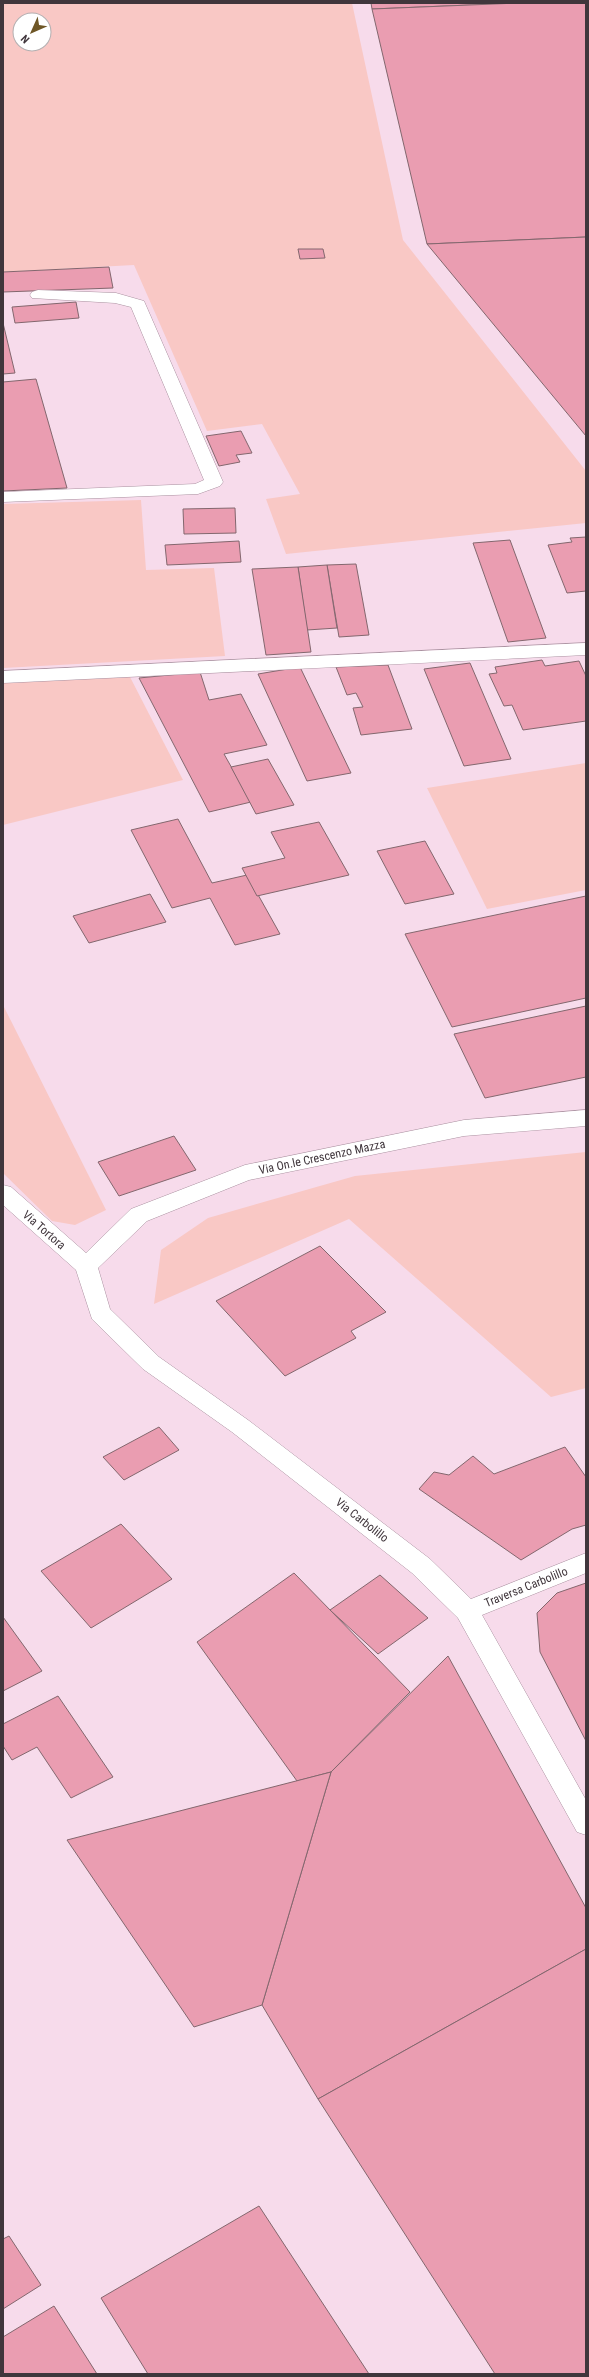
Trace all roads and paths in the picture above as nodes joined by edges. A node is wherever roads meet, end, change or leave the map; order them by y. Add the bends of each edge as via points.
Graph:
1 (38, 295) dead end
2 (3, 497) edge
3 (586, 649) edge
4 (3, 677) edge
5 (586, 1118) edge
6 (3, 1193) edge
7 (86, 1266) junction
8 (586, 1563) edge
9 (467, 1611) junction
10 (586, 1824) edge

1 - 2 street via 116,298 138,304 214,482 198,489
3 - 4 street
5 - 7 street, Via On.le Crescenzo Mazza via 464,1128 246,1173 139,1215
6 - 7 street, Via Tortora
7 - 9 street, Via Carbolillo via 100,1313 151,1363 240,1426 422,1566
8 - 9 street, Traversa Carbolillo
9 - 10 street, Via Carbolillo

